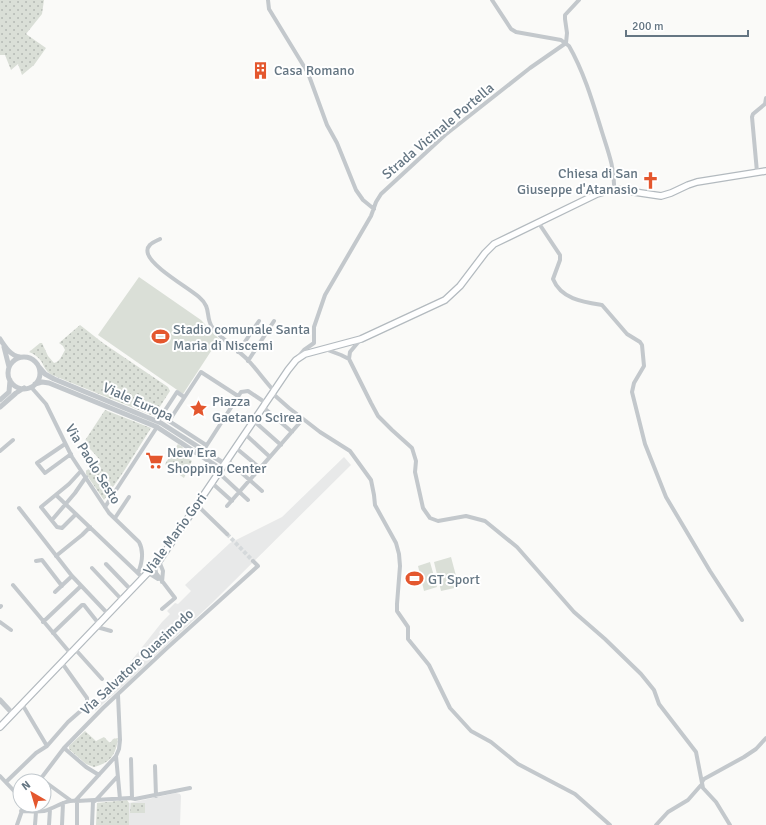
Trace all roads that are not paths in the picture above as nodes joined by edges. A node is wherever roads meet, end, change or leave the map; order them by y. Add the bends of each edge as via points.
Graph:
1 (268, 0) edge
2 (492, 0) edge
3 (579, 0) edge
4 (566, 43) junction
5 (766, 98) edge
6 (766, 171) edge
7 (757, 172) junction
8 (614, 189) junction
9 (374, 209) junction
10 (538, 222) junction
11 (160, 239) dead end
12 (259, 321) dead end
13 (274, 321) dead end
14 (0, 339) edge
15 (361, 339) junction
16 (4, 346) junction
17 (324, 349) junction
18 (238, 352) junction
19 (20, 358) junction
20 (349, 359) junction
21 (296, 360) junction
22 (248, 361) junction
23 (9, 367) junction
24 (38, 367) junction
25 (10, 380) junction
26 (33, 385) junction
27 (24, 388) junction
28 (273, 392) junction
29 (238, 396) junction
30 (184, 397) junction
31 (0, 400) edge
32 (264, 405) junction
33 (0, 407) edge
34 (303, 419) junction
35 (254, 421) junction
36 (158, 424) junction
37 (292, 432) junction
38 (245, 434) junction
39 (12, 440) dead end
40 (65, 444) junction
41 (281, 445) junction
42 (205, 448) junction
43 (236, 448) junction
44 (0, 451) edge
45 (71, 454) junction
46 (270, 457) junction
47 (223, 467) junction
48 (260, 468) junction
49 (81, 471) junction
50 (86, 477) junction
51 (250, 480) junction
52 (212, 483) junction
53 (262, 491) dead end
54 (240, 492) junction
55 (56, 495) junction
56 (129, 498) dead end
57 (248, 500) dead end
58 (232, 501) junction
59 (65, 504) junction
60 (197, 505) junction
61 (226, 506) dead end
62 (105, 507) junction
63 (19, 508) dead end
64 (76, 514) junction
65 (115, 518) junction
66 (52, 520) junction
67 (90, 527) junction
68 (227, 534) tunnel mouth
69 (56, 556) junction
70 (36, 561) dead end
71 (252, 561) dead end
72 (106, 564) dead end
73 (155, 565) junction
74 (92, 568) dead end
75 (138, 573) junction
76 (163, 575) junction
77 (72, 576) junction
78 (144, 576) junction
79 (162, 582) junction
80 (13, 585) dead end
81 (62, 586) junction
82 (81, 586) junction
83 (131, 590) junction
84 (55, 592) dead end
85 (122, 600) junction
86 (162, 609) dead end
87 (108, 614) junction
88 (742, 620) dead end
89 (0, 622) edge
90 (43, 622) junction
91 (98, 626) junction
92 (10, 630) dead end
93 (111, 631) dead end
94 (53, 633) junction
95 (73, 652) junction
96 (62, 663) junction
97 (102, 679) dead end
98 (118, 695) junction
99 (0, 700) edge
100 (22, 704) junction
101 (13, 714) junction
102 (0, 725) edge
103 (766, 738) edge
104 (47, 746) junction
105 (64, 748) junction
106 (116, 756) junction
107 (131, 759) dead end
108 (155, 766) dead end
109 (47, 773) edge
110 (99, 775) junction
111 (0, 776) edge
112 (117, 777) junction
113 (6, 782) junction
114 (702, 783) junction
115 (52, 787) edge
116 (190, 788) dead end
117 (12, 789) edge
118 (156, 796) junction
119 (132, 798) junction
120 (120, 799) junction
121 (74, 801) junction
122 (94, 801) junction
123 (63, 803) junction
124 (52, 808) edge
125 (20, 813) edge
126 (36, 813) edge
127 (50, 813) edge
128 (17, 825) edge
129 (35, 825) edge
130 (49, 825) edge
131 (62, 825) edge
132 (77, 825) edge
133 (92, 825) edge
134 (610, 825) edge
135 (656, 825) edge
136 (730, 825) edge

1 - 9 street via 269,9 308,73 327,125 356,190
2 - 4 street via 511,29 516,32
3 - 4 street via 565,15 568,32
4 - 8 street via 573,53 594,105 613,166
4 - 9 street, Strada Vicinale Portella via 445,135 381,194
5 - 7 street via 765,104 752,117
6 - 7 main road
7 - 8 main road via 697,182 661,196
8 - 10 main road via 597,194
9 - 21 street, Strada Vicinale Portella via 325,294 314,327 314,343
10 - 15 main road via 494,244 460,286 445,300
10 - 88 street via 560,255 553,278 556,286 578,301 602,305 627,334 640,342 644,366 632,392 645,444 666,497
11 - 18 street via 150,244 147,253 149,257 200,298 207,307 212,327
12 - 18 street
13 - 22 street
14 - 16 street
15 - 17 main road
15 - 20 street via 350,352
16 - 19 street
16 - 23 street
17 - 20 street
17 - 21 main road via 305,354
18 - 22 street
19 - 23 street via 14,360
19 - 24 street via 33,360
20 - 114 street via 378,416 412,448 423,508 430,518 438,521 460,516 477,518 485,521 517,547 574,612 641,674 654,690 659,704 696,752
21 - 28 main road, Viale Mario Gori
22 - 28 street
23 - 25 street
24 - 26 street via 39,376
24 - 36 street, Viale Europa via 54,379
25 - 27 street via 18,387
25 - 31 street via 8,392
26 - 27 street
26 - 36 street, Viale Europa via 49,383
26 - 40 street, Via Paolo Sesto via 46,404
27 - 33 street
28 - 32 main road, Viale Mario Gori
28 - 34 street
29 - 30 street via 201,372
29 - 32 street via 241,392 248,391
29 - 42 street
30 - 36 street via 177,392
30 - 42 street via 169,421
32 - 35 main road, Viale Mario Gori
32 - 37 street
34 - 37 street
34 - 134 street via 350,450 371,480 375,505 396,543 399,554 397,611 408,626 408,639 429,665 454,713 472,731 491,742 518,764 575,794
35 - 38 main road, Viale Mario Gori
35 - 41 street
36 - 42 street, Viale Europa
36 - 47 street, Viale Europa
36 - 62 street
37 - 41 street
38 - 43 main road, Viale Mario Gori
38 - 46 street
39 - 44 street
40 - 45 street, Via Paolo Sesto
40 - 45 street via 37,463 45,473
41 - 46 street
42 - 47 street, Viale Europa
43 - 47 main road, Viale Mario Gori
43 - 48 street
45 - 49 street, Via Paolo Sesto
46 - 48 street
47 - 51 street
47 - 52 main road, Viale Mario Gori
47 - 54 street
48 - 51 street
49 - 50 street, Via Paolo Sesto
49 - 55 street
50 - 59 street
50 - 62 street, Via Paolo Sesto
51 - 53 street
51 - 54 street
52 - 58 street
52 - 60 main road, Viale Mario Gori
54 - 57 street
54 - 58 street
55 - 59 street
55 - 66 street via 41,506
56 - 65 street
58 - 61 street
59 - 64 street
59 - 66 street
60 - 68 street
60 - 73 main road, Viale Mario Gori
62 - 65 street, Via Paolo Sesto
63 - 69 street
64 - 66 street via 62,528 57,527
64 - 67 street
65 - 75 street, Via Paolo Sesto via 142,547
67 - 69 street
67 - 75 street
69 - 77 street
70 - 81 street via 42,560
71 - 98 street, Via Salvatore Quasimodo via 258,566
72 - 83 street
73 - 76 street
73 - 76 street via 163,568
73 - 78 main road, Viale Mario Gori
73 - 79 street
74 - 85 street
75 - 78 street
76 - 79 street
77 - 81 street
77 - 82 street
78 - 79 street via 154,576
78 - 83 main road, Viale Mario Gori
79 - 86 street via 175,598
80 - 90 street
81 - 84 street
82 - 87 street
82 - 90 street
83 - 85 main road, Viale Mario Gori
85 - 87 main road, Viale Mario Gori
87 - 91 main road, Viale Mario Gori
89 - 92 street
90 - 94 street
91 - 93 street
91 - 94 street via 82,605
91 - 95 main road, Viale Mario Gori
94 - 95 street
95 - 96 main road, Viale Mario Gori
95 - 97 street
96 - 100 main road, Viale Mario Gori
96 - 104 street via 87,698 87,703
98 - 105 street, Via Salvatore Quasimodo
98 - 106 street via 120,740
99 - 101 street
100 - 101 main road, Viale Mario Gori
100 - 104 street
101 - 102 main road, Viale Mario Gori
103 - 114 street via 756,749 704,779
104 - 113 street
105 - 109 street, Via Salvatore Quasimodo
105 - 110 street
106 - 110 street
106 - 112 street
107 - 119 street
108 - 118 street
110 - 121 street
111 - 113 street
112 - 120 street
112 - 122 street
113 - 117 street
114 - 135 street via 688,800 668,812
114 - 136 street
115 - 121 street
116 - 118 street
118 - 119 street
119 - 120 street
120 - 122 street
121 - 122 street
121 - 123 street
121 - 132 street
122 - 133 street
123 - 124 street
123 - 131 street
125 - 128 street
126 - 129 street
127 - 130 street

